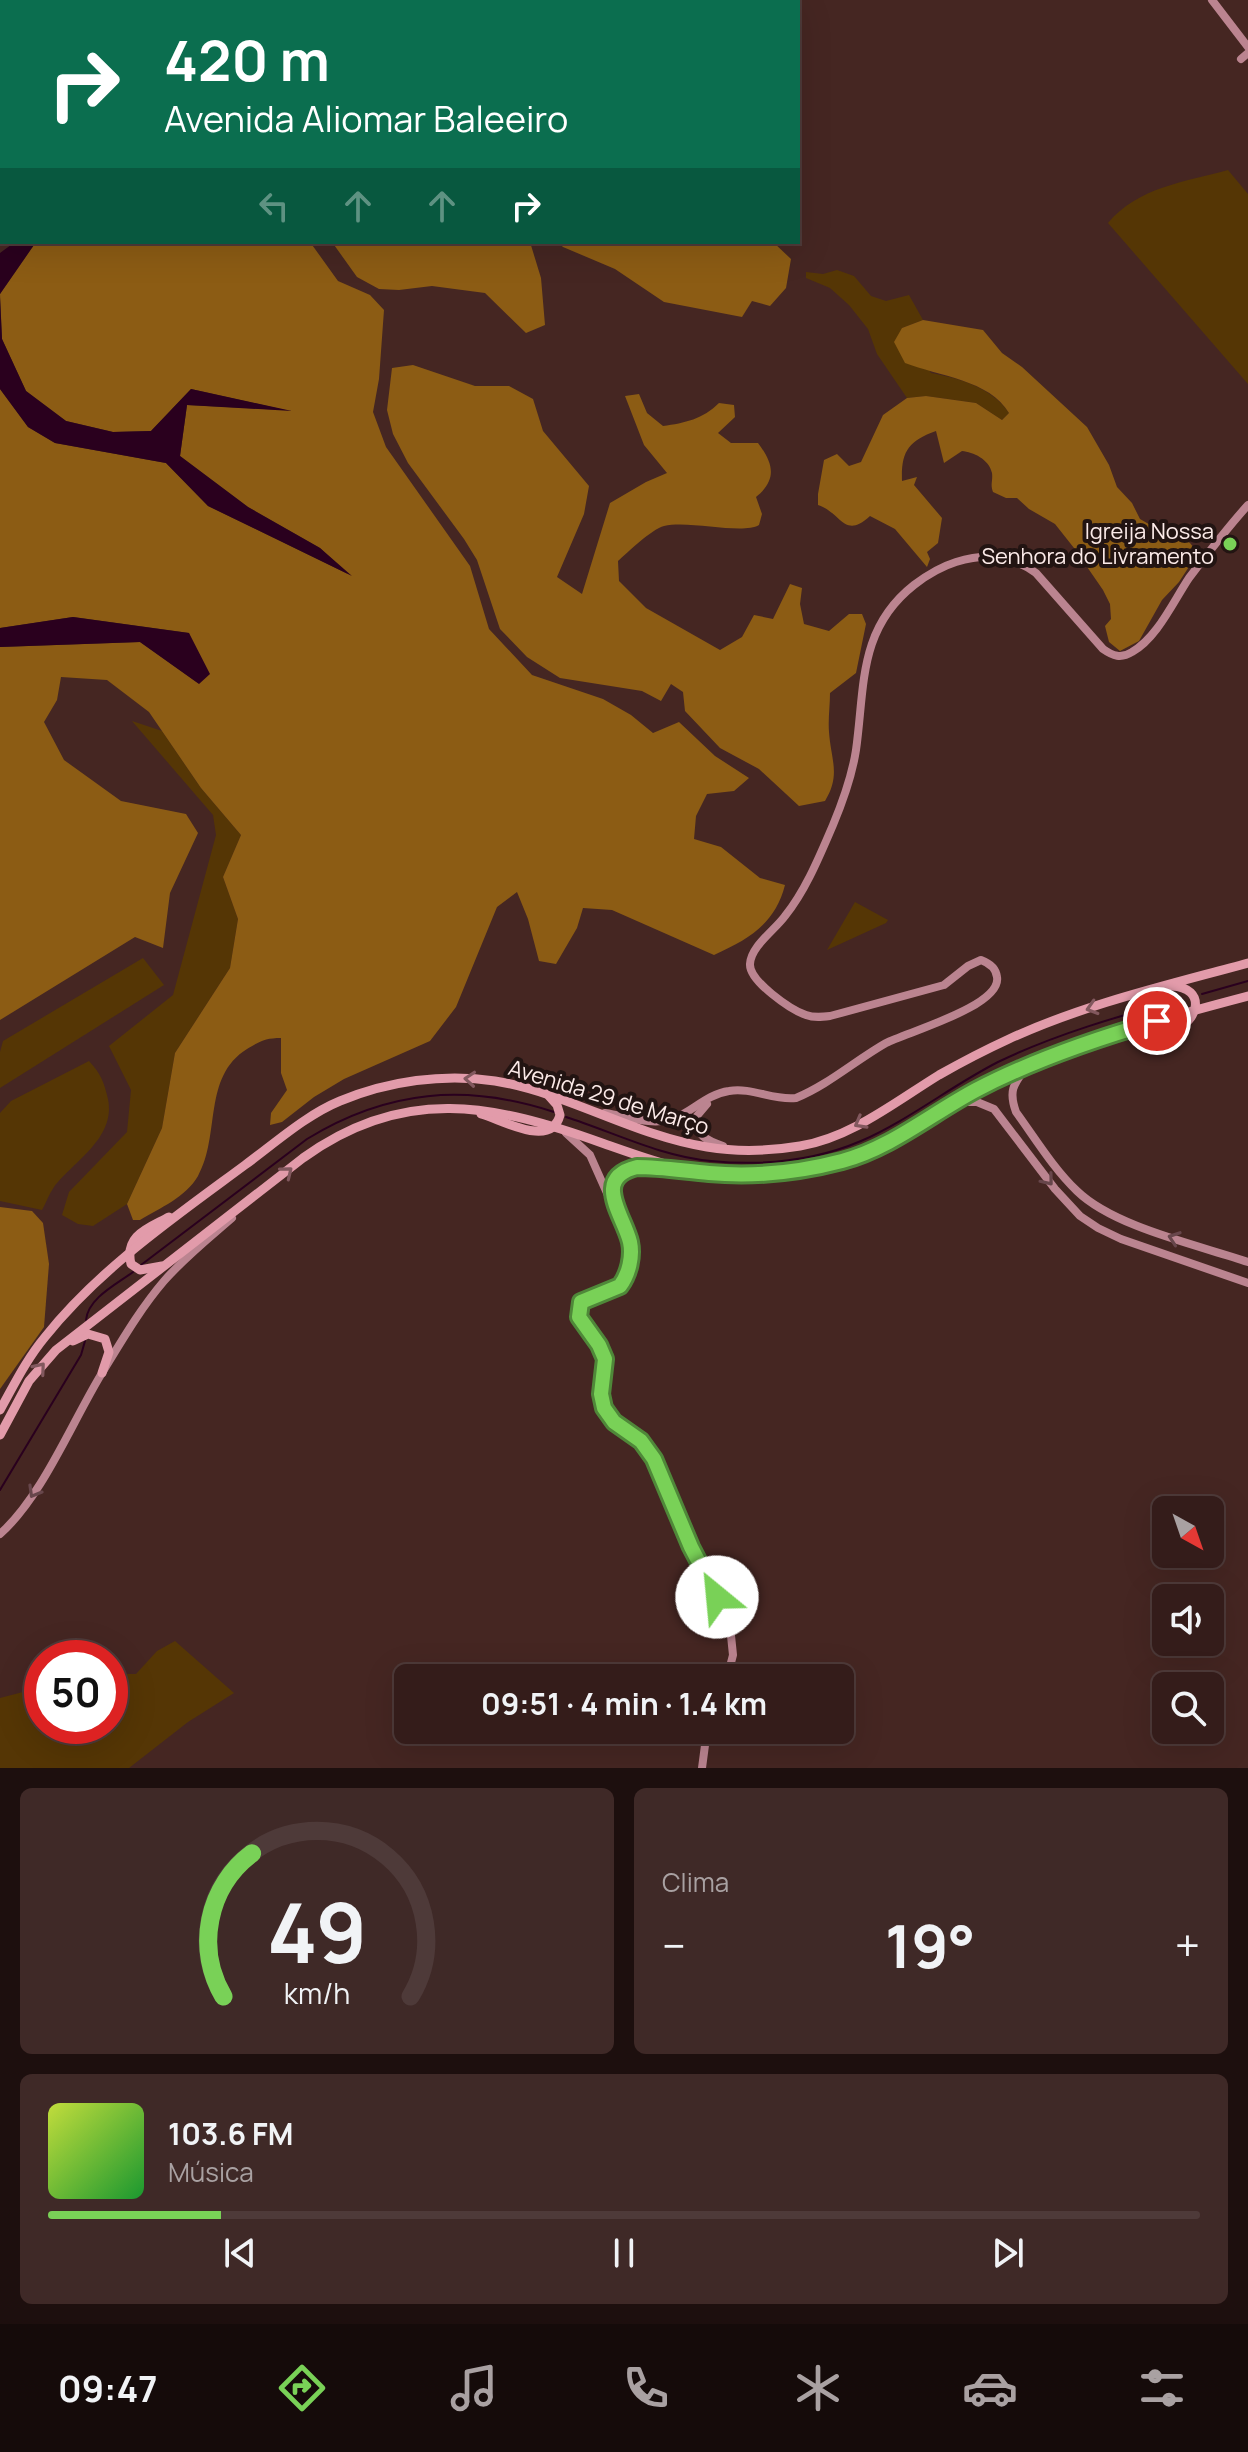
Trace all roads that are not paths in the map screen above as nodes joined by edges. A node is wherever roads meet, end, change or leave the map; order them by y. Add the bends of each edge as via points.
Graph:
1 (1212, 0) edge
2 (1247, 51) edge
3 (1248, 505) edge
4 (1248, 963) edge
5 (1166, 985) junction
6 (1248, 996) edge
7 (1194, 1011) junction
8 (1028, 1066) junction
9 (740, 1090) junction
10 (547, 1094) junction
11 (952, 1104) junction
12 (602, 1113) junction
13 (558, 1128) junction
14 (731, 1149) junction
15 (696, 1172) junction
16 (259, 1194) junction
17 (625, 1230) junction
18 (130, 1256) junction
19 (1248, 1262) edge
20 (169, 1264) junction
21 (1248, 1283) edge
22 (56, 1350) junction
23 (102, 1373) junction
24 (0, 1410) edge
25 (0, 1435) edge
26 (0, 1534) edge
27 (730, 1664) edge
28 (705, 1744) edge
29 (702, 1768) edge

1 - 2 main road
3 - 9 main road via 1150,636 1125,656 1103,649 1036,573 1004,557 975,557 942,566 886,612 865,666 856,750 843,801 790,910 752,957 752,974 794,1009 813,1017 944,985 981,960 994,970 997,984 979,1003 887,1043 803,1095 783,1098
4 - 5 main road, Avenida 29 de Março
5 - 7 main road via 1192,992
5 -> 14 main road, Avenida 29 de Março via 1011,1038 835,1136 787,1147
6 - 7 main road, Avenida 29 de Março
7 - 8 main road, Avenida 29 de Março
8 - 11 main road, Avenida 29 de Março
19 -> 8 main road via 1100,1210 1077,1191 1016,1112 1011,1098
9 - 12 main road via 720,1093 662,1121
9 - 14 main road via 711,1102 695,1123 701,1136
10 - 12 main road, Avenida 29 de Março
10 - 13 main road via 559,1110
10 -> 18 main road, Avenida 29 de Março via 460,1078 409,1081 340,1101 209,1192 141,1231
11 - 15 main road, Avenida 29 de Março via 877,1149 841,1162 775,1172
11 -> 21 main road via 975,1102 994,1109 1055,1189 1098,1228
12 - 14 main road, Avenida 29 de Março via 695,1145
13 - 15 main road, Avenida 29 de Março
16 -> 13 main road, Avenida 29 de Março via 319,1147 356,1127 407,1112 457,1107 530,1132
13 - 17 main road via 594,1161
15 - 17 main road via 637,1167 622,1172 612,1191
16 - 20 main road
16 - 23 main road via 163,1282
17 - 27 main road via 630,1255 624,1281 584,1299 579,1317 605,1359 604,1408 654,1459 730,1626
18 - 20 main road via 134,1267 150,1270
18 - 24 main road via 45,1337
20 - 22 main road
22 - 23 main road via 88,1334 101,1336 109,1352
25 -> 22 main road via 29,1381
23 -> 26 main road via 24,1509
28 - 29 main road

